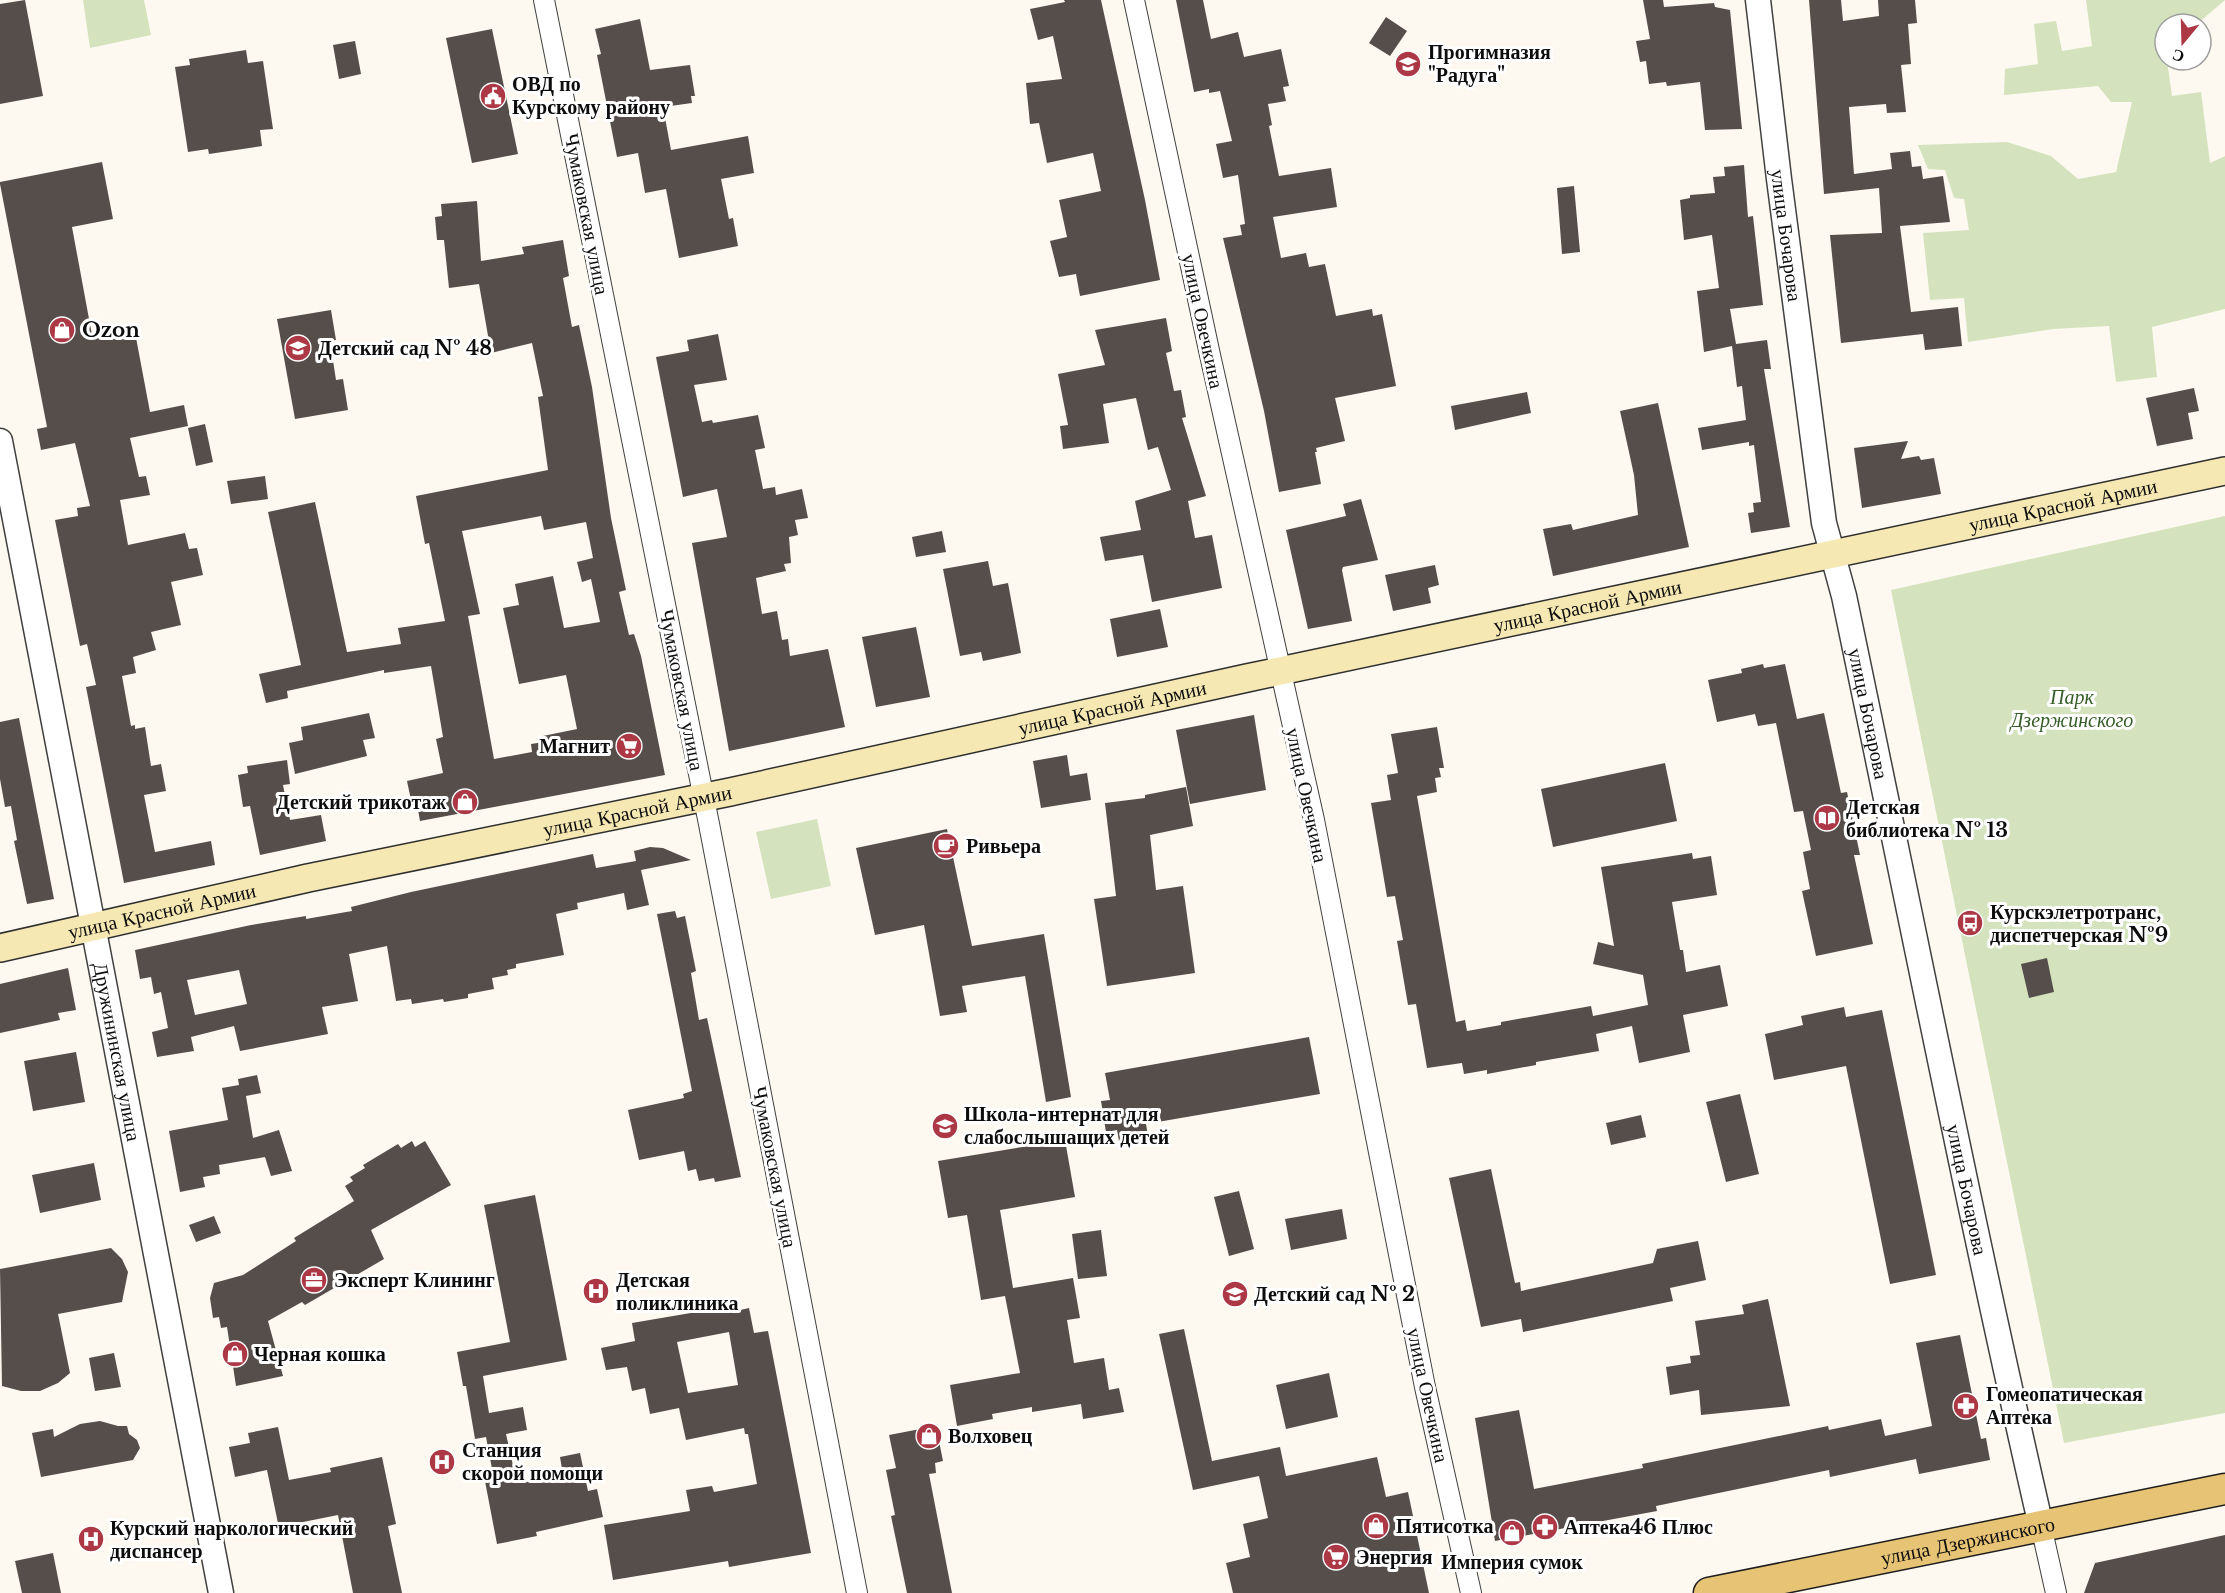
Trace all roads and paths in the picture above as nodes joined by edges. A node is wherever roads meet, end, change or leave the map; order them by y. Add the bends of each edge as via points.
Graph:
1 (544, 0) edge
2 (1134, 0) edge
3 (1758, 0) edge
4 (0, 441) edge
5 (2225, 471) edge
6 (1832, 555) junction
7 (1280, 671) junction
8 (704, 798) junction
9 (93, 927) junction
10 (0, 948) edge
11 (2225, 1489) edge
12 (2041, 1527) junction
13 (221, 1593) edge
14 (857, 1593) edge
15 (1471, 1593) edge
16 (1709, 1593) edge
17 (2056, 1593) edge

1 - 8 street, Чумаковская улица
2 - 7 street, улица Овечкина
3 - 6 street, улица Бочарова via 1824,524
4 - 9 street, Дружининская улица
5 - 6 main road, улица Красной Армии
6 - 7 main road, улица Красной Армии
6 - 12 street, улица Бочарова via 1844,596 1953,1134
7 - 8 main road, улица Красной Армии
7 - 15 street, улица Овечкина via 1314,820 1425,1387
8 - 9 main road, улица Красной Армии via 342,870
8 - 14 street, Чумаковская улица
9 - 10 main road, улица Красной Армии
9 - 13 street, Дружининская улица
11 - 12 main road, улица Дзержинского
12 - 16 main road, улица Дзержинского
12 - 17 street

